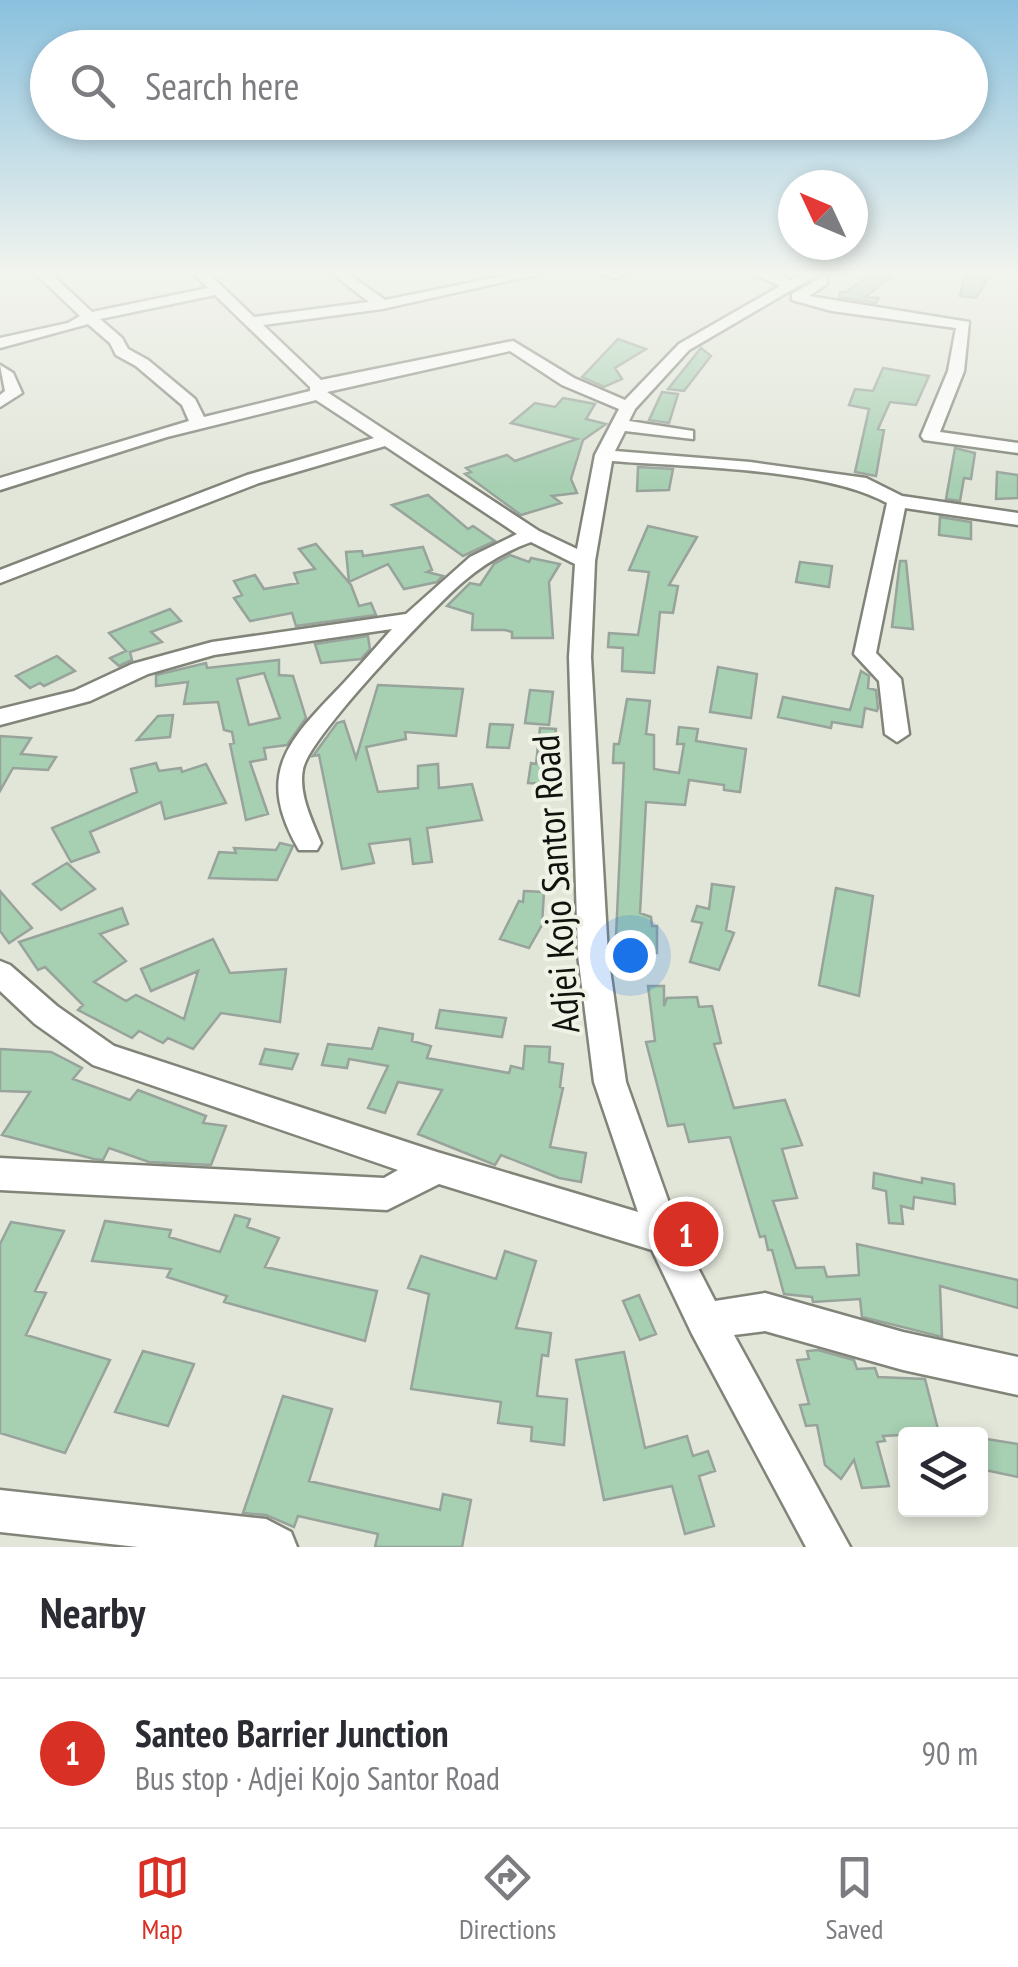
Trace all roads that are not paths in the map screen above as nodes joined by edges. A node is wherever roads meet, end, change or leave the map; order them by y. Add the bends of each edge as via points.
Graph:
1 (118, 343) edge
2 (271, 343) edge
3 (691, 343) edge
4 (961, 343) edge
5 (0, 370) edge
6 (318, 390) junction
7 (0, 402) edge
8 (623, 416) junction
9 (199, 425) junction
10 (687, 435) dead end
11 (386, 440) junction
12 (1018, 448) edge
13 (604, 455) junction
14 (0, 484) edge
15 (897, 501) junction
16 (1018, 519) edge
17 (532, 535) junction
18 (585, 561) junction
19 (0, 577) edge
20 (413, 620) junction
21 (0, 717) edge
22 (898, 734) dead end
23 (308, 843) dead end
24 (0, 973) edge
25 (437, 1168) junction
26 (0, 1174) edge
27 (664, 1237) junction
28 (705, 1321) junction
29 (1018, 1376) edge
30 (0, 1511) edge
31 (276, 1547) edge
32 (829, 1547) edge

1 - 9 street via 190,403
2 - 6 street
3 - 8 street, Adjei Kojo Santor Road
4 - 12 street via 930,436
5 - 7 street via 14,394
6 - 8 street via 513,346
6 - 9 street
6 - 11 street
8 - 10 street
8 - 13 street, Adjei Kojo Santor Road
9 - 14 street
11 - 17 street
11 - 19 street via 267,474
13 - 15 street via 866,484
13 - 18 street, Adjei Kojo Santor Road
15 - 16 street
15 - 22 street via 866,654 890,679
17 - 18 street
17 - 20 street via 474,563
18 - 27 street, Adjei Kojo Santor Road via 580,658 593,954 610,1082
20 - 21 street via 212,649 140,669 82,696
20 - 23 street via 316,722 291,765 292,802
24 - 25 street via 104,1056
25 - 26 street via 386,1194
25 - 27 street
27 - 28 street, Adjei Kojo Santor Road
28 - 29 street via 764,1312
28 - 32 street, Adjei Kojo Santor Road
30 - 31 street via 254,1539

